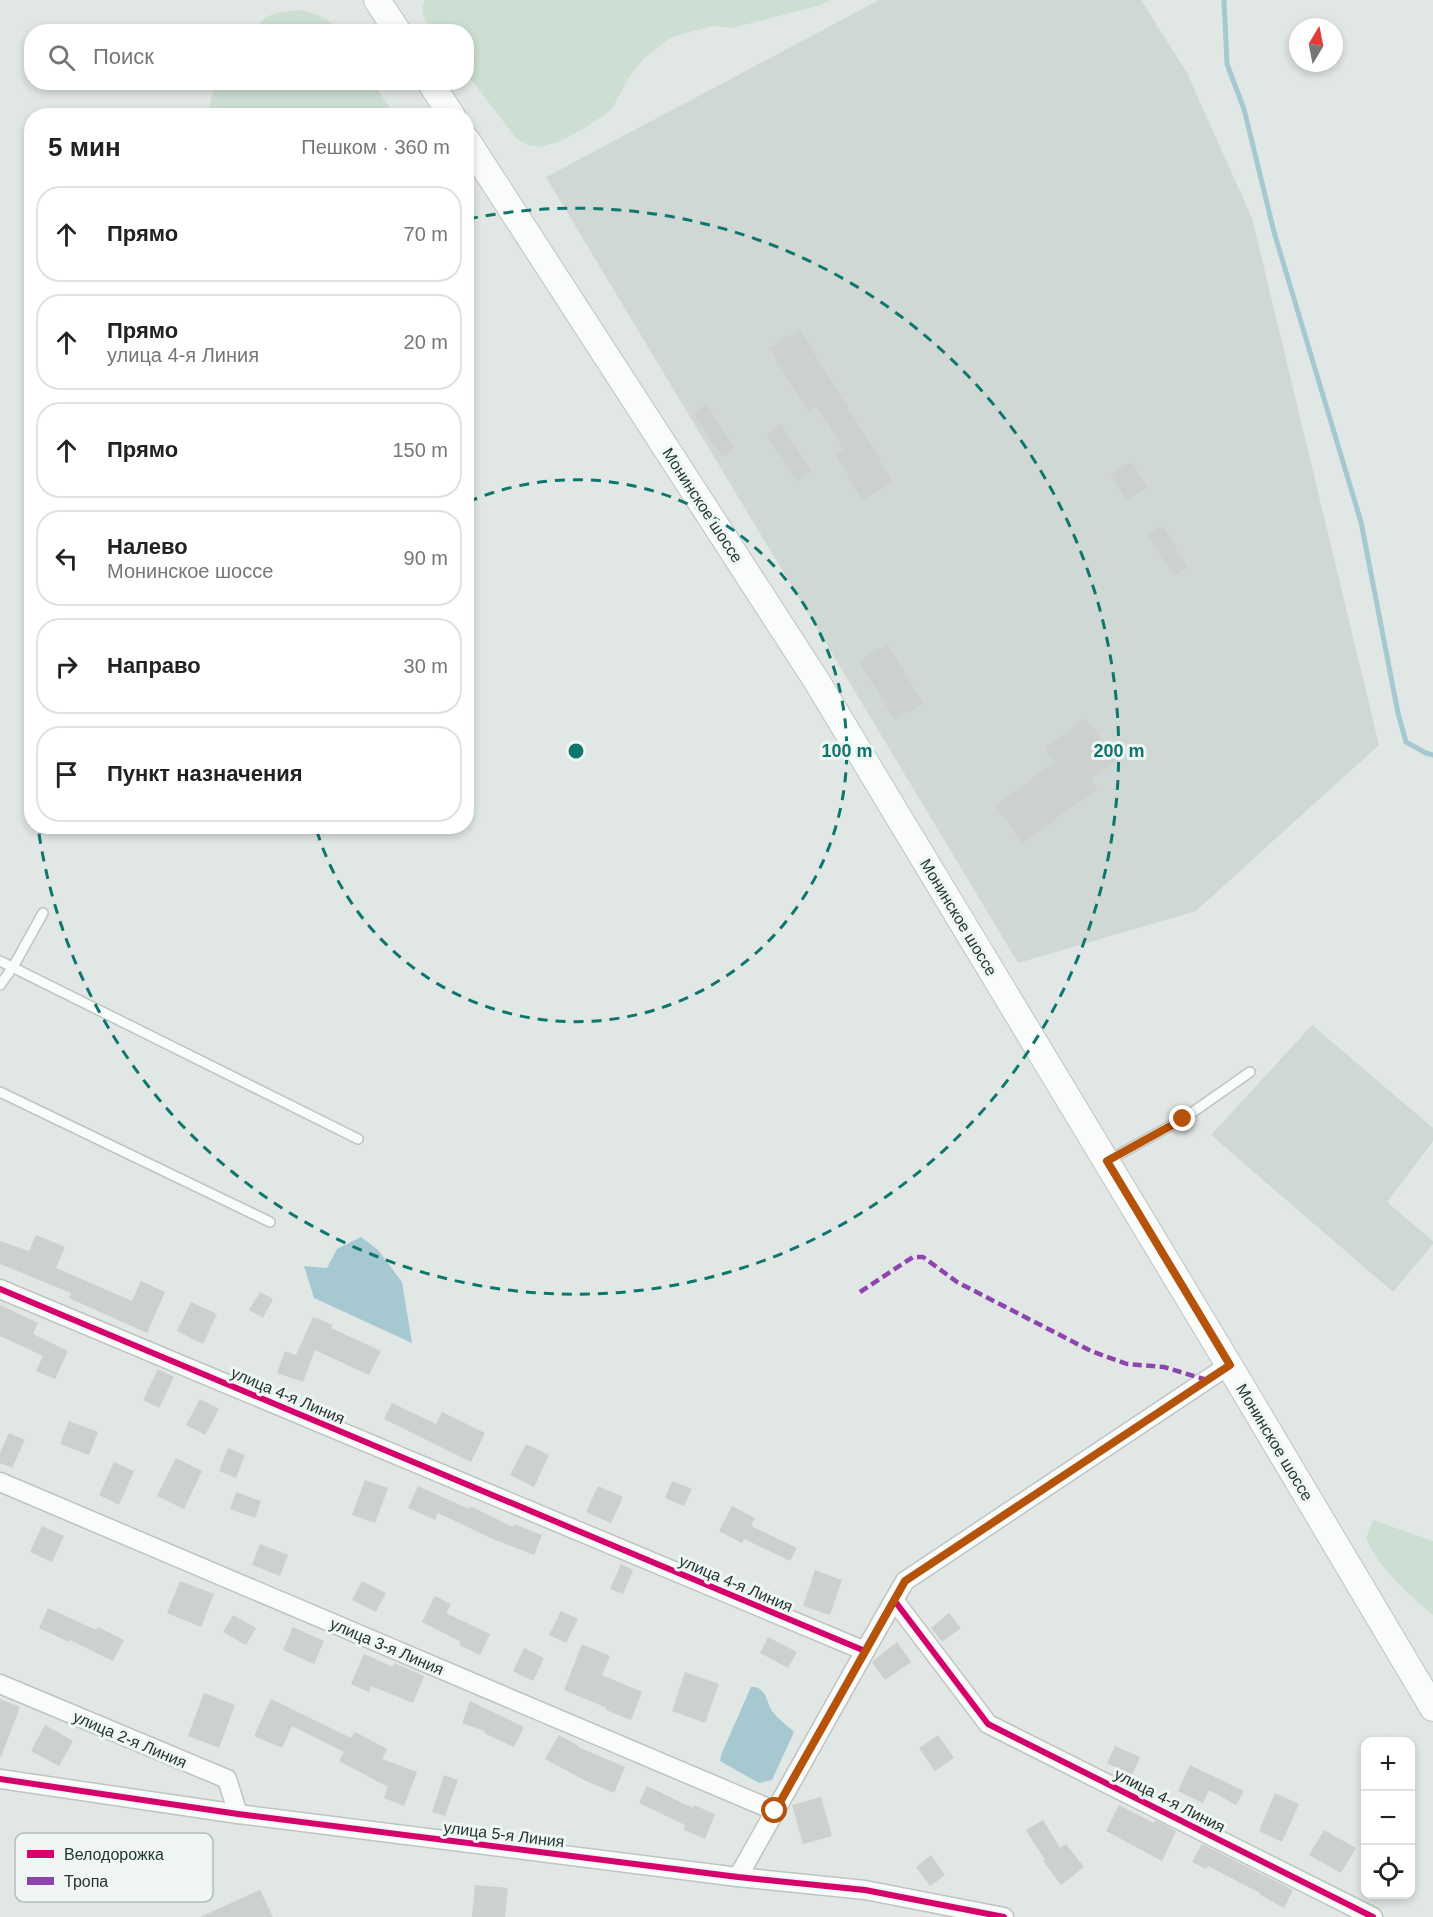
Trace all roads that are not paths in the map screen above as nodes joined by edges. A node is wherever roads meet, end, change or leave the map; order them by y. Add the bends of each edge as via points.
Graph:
1 (377, 0) edge
2 (393, 24) edge
3 (435, 90) edge
4 (447, 108) edge
5 (474, 150) edge
6 (43, 913) dead end
7 (0, 961) edge
8 (13, 967) junction
9 (0, 985) edge
10 (1250, 1072) dead end
11 (0, 1092) edge
12 (358, 1139) dead end
13 (1107, 1161) junction
14 (270, 1222) dead end
15 (0, 1289) edge
16 (1230, 1365) junction
17 (0, 1482) edge
18 (894, 1600) junction
19 (865, 1652) junction
20 (0, 1684) edge
21 (1433, 1708) edge
22 (0, 1779) edge
23 (775, 1811) junction
24 (238, 1814) junction
25 (738, 1877) junction
26 (1004, 1917) edge
27 (1373, 1917) edge

1 - 2 main road
3 - 4 main road
5 - 13 main road, Монинское шоссе via 816,680
6 - 8 lane
7 - 8 lane
8 - 9 lane
8 - 12 lane
10 - 13 lane via 1183,1119
11 - 14 lane
13 - 16 main road, Монинское шоссе
15 - 19 street, улица 4-я Линия
16 - 18 street via 905,1581
16 - 21 main road, Монинское шоссе
17 - 23 street, улица 3-я Линия
18 - 19 street
18 - 27 street, улица 4-я Линия via 988,1724
19 - 23 street
20 - 24 street, улица 2-я Линия via 226,1779
22 - 24 street, улица 5-я Линия
23 - 25 street
24 - 25 street, улица 5-я Линия
25 - 26 street, улица 5-я Линия via 865,1890

